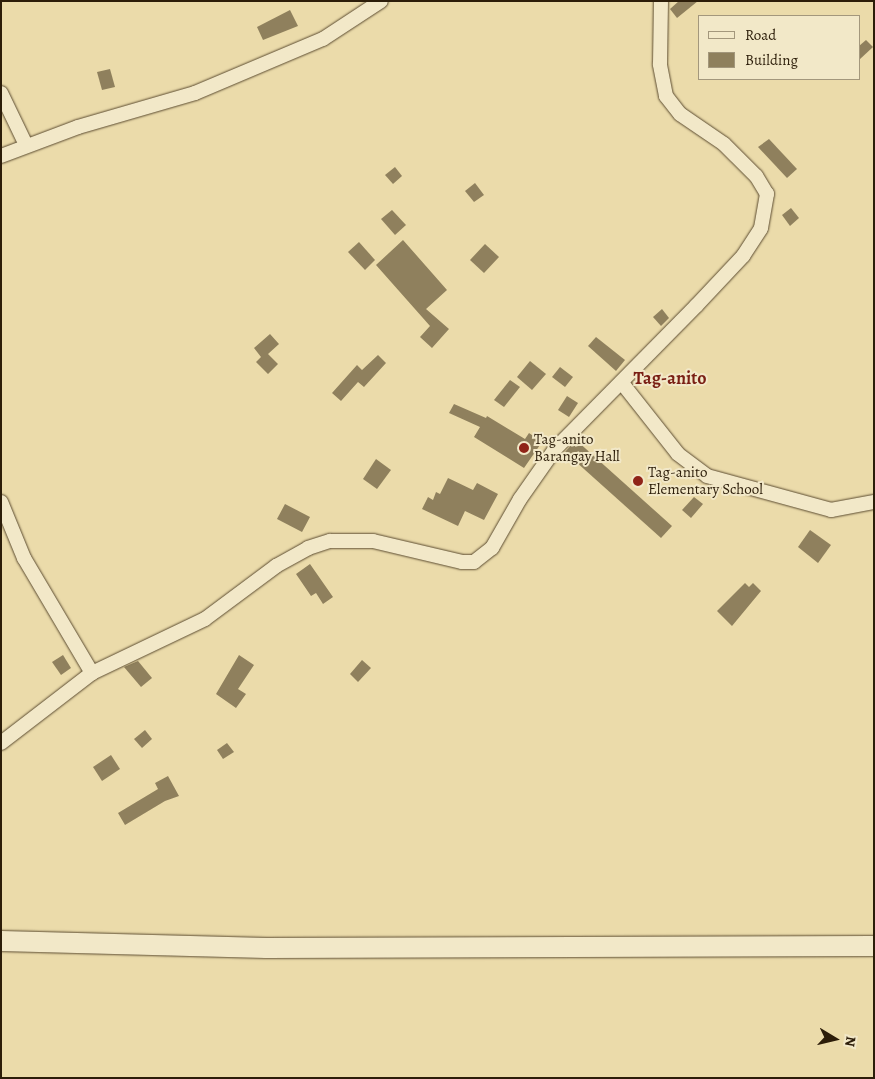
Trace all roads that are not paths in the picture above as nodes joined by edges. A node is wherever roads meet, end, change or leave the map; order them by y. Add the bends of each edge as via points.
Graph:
1 (381, 1) edge
2 (661, 1) edge
3 (1, 93) edge
4 (26, 145) junction
5 (1, 156) edge
6 (622, 383) junction
7 (1, 502) edge
8 (874, 502) edge
9 (92, 672) junction
10 (1, 743) edge
11 (1, 941) edge
12 (874, 946) edge

1 - 4 street via 323,39 195,92
2 - 6 street via 660,64 666,96 680,114 724,144 756,176 767,194 767,208 761,228 743,256
3 - 4 street
4 - 5 street
6 - 8 street via 678,454 706,476 831,510
6 - 9 street via 555,449 520,499 492,548 474,562 449,562 373,541 330,541 308,548 276,566 205,619
7 - 9 street via 24,558
9 - 10 street
11 - 12 street via 266,948

